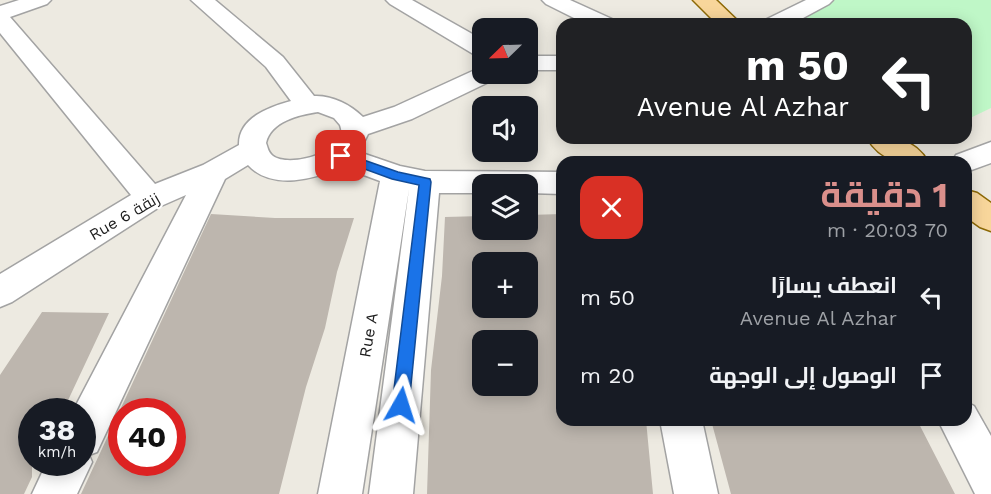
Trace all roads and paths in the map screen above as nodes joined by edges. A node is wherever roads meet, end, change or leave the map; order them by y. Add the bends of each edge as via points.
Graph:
1 (40, 0) edge
2 (202, 0) edge
3 (397, 0) edge
4 (554, 0) edge
5 (704, 0) edge
6 (822, 0) edge
7 (0, 13) edge
8 (592, 18) edge
9 (724, 18) edge
10 (786, 18) edge
11 (0, 19) edge
12 (472, 44) edge
13 (538, 63) edge
14 (556, 63) edge
15 (472, 81) edge
16 (306, 105) junction
17 (355, 129) junction
18 (889, 144) edge
19 (253, 150) junction
20 (991, 152) edge
21 (341, 156) junction
22 (906, 156) edge
23 (972, 160) edge
24 (213, 172) junction
25 (411, 179) junction
26 (556, 183) edge
27 (150, 198) junction
28 (972, 205) edge
29 (991, 219) edge
30 (0, 292) edge
31 (96, 409) edge
32 (682, 426) edge
33 (962, 426) edge
34 (63, 476) edge
35 (991, 479) edge
36 (54, 494) edge
37 (340, 494) edge
38 (391, 494) edge
39 (696, 494) edge

1 - 7 street
2 - 16 street via 282,70 299,88
3 - 12 street
4 - 8 street
5 - 9 main road
6 - 10 street
11 - 27 street
13 - 14 street
15 - 17 street via 403,114
16 - 17 street via 345,112
16 - 19 street via 266,121 252,140
17 - 21 street via 354,138
18 - 22 main road
19 - 21 street via 270,168 288,171 325,165
19 - 24 street, Rue 6 زنقة
20 - 23 street
21 - 25 street
24 - 27 street, Rue 6 زنقة
24 - 31 street
25 - 26 street
25 - 37 street, Rue A
25 - 38 street
27 - 30 street, Rue 6 زنقة
28 - 29 main road
32 - 39 street
33 - 35 street
34 - 36 street

